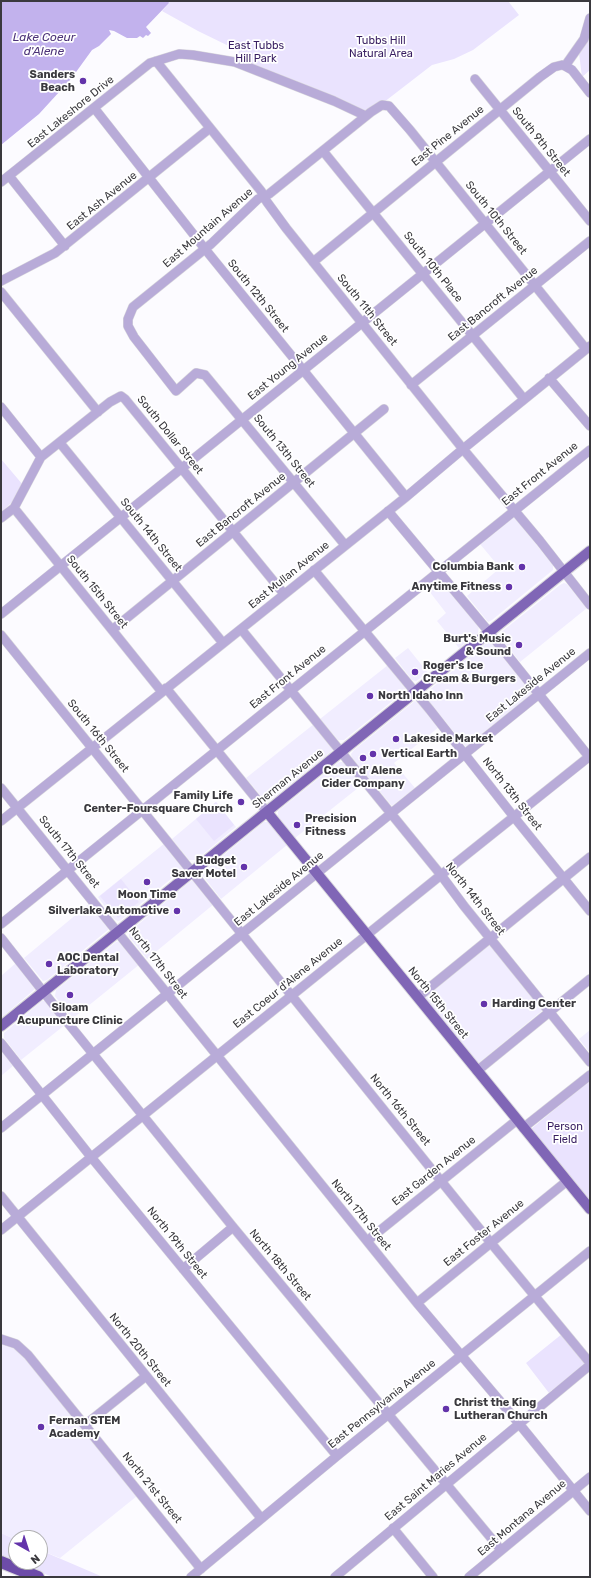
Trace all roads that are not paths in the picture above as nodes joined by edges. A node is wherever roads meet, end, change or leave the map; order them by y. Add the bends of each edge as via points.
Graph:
1 (589, 22) edge
2 (156, 61) junction
3 (565, 66) junction
4 (474, 79) dead end
5 (590, 93) edge
6 (386, 105) joint
7 (94, 108) junction
8 (500, 110) junction
9 (366, 116) junction
10 (210, 128) junction
11 (590, 139) edge
12 (323, 150) junction
13 (436, 162) junction
14 (550, 171) junction
15 (10, 177) junction
16 (150, 178) junction
17 (1, 182) edge
18 (264, 196) junction
19 (374, 211) junction
20 (590, 221) edge
21 (485, 224) junction
22 (590, 241) edge
23 (65, 246) junction
24 (205, 249) junction
25 (313, 262) junction
26 (423, 274) junction
27 (1, 281) edge
28 (535, 285) junction
29 (1, 292) edge
30 (128, 319) joint
31 (362, 323) junction
32 (473, 336) junction
33 (588, 347) edge
34 (303, 371) junction
35 (549, 378) junction
36 (411, 385) junction
37 (524, 398) junction
38 (1, 407) edge
39 (384, 409) dead end
40 (98, 412) junction
41 (242, 419) junction
42 (590, 426) edge
43 (354, 434) junction
44 (60, 443) junction
45 (463, 448) junction
46 (590, 450) edge
47 (41, 457) junction
48 (182, 468) junction
49 (294, 483) junction
50 (406, 497) junction
51 (14, 508) junction
52 (514, 510) junction
53 (388, 511) junction
54 (1, 518) edge
55 (121, 518) junction
56 (234, 531) junction
57 (345, 545) junction
58 (590, 551) edge
59 (61, 566) junction
60 (314, 570) junction
61 (439, 571) junction
62 (564, 572) junction
63 (173, 581) junction
64 (284, 594) junction
65 (590, 605) edge
66 (1, 614) edge
67 (241, 628) junction
68 (112, 630) junction
69 (364, 631) junction
70 (489, 632) junction
71 (1, 635) edge
72 (223, 643) junction
73 (590, 653) edge
74 (164, 690) junction
75 (291, 691) junction
76 (415, 692) junction
77 (539, 694) junction
78 (91, 747) junction
79 (216, 750) junction
80 (341, 752) junction
81 (465, 754) junction
82 (590, 757) edge
83 (1, 788) edge
84 (17, 808) junction
85 (142, 810) junction
86 (267, 812) junction
87 (391, 814) junction
88 (514, 817) junction
89 (1, 820) edge
90 (590, 857) edge
91 (68, 870) junction
92 (192, 872) junction
93 (317, 873) junction
94 (441, 875) junction
95 (564, 878) junction
96 (590, 911) edge
97 (1, 924) edge
98 (118, 932) junction
99 (242, 934) junction
100 (366, 935) junction
101 (1, 938) edge
102 (490, 938) junction
103 (590, 979) edge
104 (44, 991) junction
105 (167, 994) junction
106 (292, 996) junction
107 (418, 997) junction
108 (550, 1012) junction
109 (1, 1026) edge
110 (1, 1043) edge
111 (93, 1054) junction
112 (217, 1056) junction
113 (590, 1062) edge
114 (477, 1071) junction
115 (590, 1075) edge
116 (42, 1095) junction
117 (143, 1116) junction
118 (517, 1120) junction
119 (1, 1128) edge
120 (524, 1128) junction
121 (92, 1157) junction
122 (441, 1181) junction
123 (567, 1181) junction
124 (1, 1196) edge
125 (590, 1209) edge
126 (18, 1217) junction
127 (233, 1227) junction
128 (1, 1230) edge
129 (367, 1241) junction
130 (491, 1243) junction
131 (590, 1251) edge
132 (183, 1269) junction
133 (535, 1295) junction
134 (416, 1303) junction
135 (1, 1339) edge
136 (462, 1355) junction
137 (590, 1364) edge
138 (146, 1376) junction
139 (388, 1414) junction
140 (519, 1424) junction
141 (85, 1425) junction
142 (337, 1456) junction
143 (590, 1477) edge
144 (446, 1484) junction
145 (573, 1491) junction
146 (590, 1511) edge
147 (261, 1518) junction
148 (393, 1528) junction
149 (501, 1550) junction
150 (1, 1562) edge
151 (201, 1568) junction
152 (1, 1570) edge
153 (25, 1577) edge
154 (38, 1577) edge
155 (191, 1577) edge
156 (335, 1577) edge
157 (433, 1577) edge
158 (469, 1577) edge

1 - 3 street via 584,39
2 - 7 street, East Lakeshore Drive via 150,63
2 - 9 street via 179,54 235,62
2 - 10 street, South 11th Street
3 - 5 street via 572,70
3 - 8 street, East Pine Avenue via 554,67
4 - 8 street, South 9th Street
6 - 9 street, East Mountain Avenue via 379,106
6 - 13 street, South 10th Street via 393,109
7 - 15 street, East Lakeshore Drive
7 - 16 street, South 12th Street
8 - 13 street, East Pine Avenue
8 - 14 street, South 9th Street
9 - 12 street, East Mountain Avenue
10 - 16 street, East Ash Avenue
10 - 18 street, South 11th Street
11 - 14 street, East Young Avenue
12 - 18 street, East Mountain Avenue
12 - 19 street, South 10th Place
13 - 19 street, East Pine Avenue
13 - 21 street, South 10th Street
14 - 20 street, South 9th Street
14 - 21 street, East Young Avenue
15 - 17 street, East Lakeshore Drive
15 - 23 street
16 - 23 street, East Ash Avenue
16 - 24 street, South 12th Street
18 - 24 street, East Mountain Avenue
18 - 25 street, South 11th Street
19 - 25 street, East Pine Avenue
19 - 26 street, South 10th Place
21 - 26 street, East Young Avenue
21 - 28 street, South 10th Street
22 - 28 street, East Bancroft Avenue
23 - 27 street, East Ash Avenue
24 - 30 street, East Mountain Avenue via 133,307
24 - 34 street, South 12th Street
25 - 31 street, South 11th Street
26 - 31 street, East Young Avenue
26 - 32 street, South 10th Place
28 - 32 street, East Bancroft Avenue
28 - 33 street, South 10th Street
29 - 40 street
30 - 41 street, South 13th Street via 128,326 134,337 176,391 196,374 205,375
31 - 34 street, East Young Avenue
31 - 36 street, South 11th Street
32 - 36 street, East Bancroft Avenue
32 - 37 street, South 10th Place
33 - 35 street, East Mullan Avenue
34 - 41 street, East Young Avenue
34 - 43 street, South 12th Street
35 - 37 street, East Mullan Avenue
35 - 42 street
36 - 45 street, South 11th Street
37 - 45 street, East Mullan Avenue
38 - 47 street
39 - 43 street, East Bancroft Avenue
40 - 44 street
40 - 48 street, South Dollar Street via 119,397 124,399
41 - 48 street, East Young Avenue
41 - 49 street, South 13th Street
43 - 49 street, East Bancroft Avenue
43 - 50 street, South 12th Street
44 - 47 street
44 - 55 street, South 14th Street
45 - 50 street, East Mullan Avenue
45 - 52 street, South 11th Street
46 - 52 street, East Front Avenue
47 - 51 street
48 - 55 street, East Young Avenue
48 - 56 street, South Dollar Street
49 - 56 street, East Bancroft Avenue
49 - 57 street, South 13th Street
50 - 53 street, East Mullan Avenue
51 - 54 street
51 - 59 street, South 15th Street
52 - 61 street, East Front Avenue
52 - 62 street, South 11th Street
53 - 57 street, East Mullan Avenue
53 - 61 street
55 - 59 street, East Young Avenue
55 - 63 street, South 14th Street
56 - 63 street, East Bancroft Avenue
56 - 64 street, South Dollar Street
57 - 60 street, East Mullan Avenue
58 - 62 main road, Sherman Avenue
59 - 66 street, East Young Avenue
59 - 68 street, South 15th Street
60 - 64 street, East Mullan Avenue
60 - 69 street
61 - 69 street, East Front Avenue
61 - 70 street
62 - 65 street, South 11th Street
62 - 70 main road, Sherman Avenue
63 - 68 street, East Bancroft Avenue
63 - 72 street, South 14th Street
64 - 67 street, East Mullan Avenue
67 - 72 street, East Mullan Avenue
67 - 75 street
68 - 74 street, South 15th Street
69 - 75 street, East Front Avenue
69 - 76 street
70 - 76 main road, Sherman Avenue
70 - 77 street
71 - 78 street, South 16th Street
72 - 74 street, East Mullan Avenue
73 - 77 street, East Lakeside Avenue
74 - 78 street, East Mullan Avenue
74 - 79 street, South 15th Street
75 - 79 street, East Front Avenue
75 - 80 street
76 - 80 main road, Sherman Avenue
76 - 81 street, North 13th Street
77 - 81 street, East Lakeside Avenue
77 - 82 street
78 - 84 street, East Mullan Avenue
78 - 85 street, South 16th Street
79 - 85 street, East Front Avenue
79 - 86 street, South 15th Street
80 - 86 main road, Sherman Avenue
80 - 87 street, North 14th Street
81 - 87 street, East Lakeside Avenue
81 - 88 street, North 13th Street
82 - 88 street, East Coeur d'Alene Avenue
83 - 84 street, South 17th Street
84 - 89 street, East Mullan Avenue
84 - 91 street, South 17th Street
85 - 91 street, East Front Avenue
85 - 92 street, South 16th Street
86 - 92 main road, Sherman Avenue
86 - 93 main road, North 15th Street
87 - 93 street, East Lakeside Avenue
87 - 94 street, North 14th Street
88 - 94 street, East Coeur d'Alene Avenue
88 - 95 street, North 13th Street
90 - 95 street
91 - 97 street, East Front Avenue
91 - 98 street, South 17th Street
92 - 98 main road, Sherman Avenue
92 - 99 street, North 16th Street
93 - 99 street, East Lakeside Avenue
93 - 100 main road, North 15th Street
94 - 100 street, East Coeur d'Alene Avenue
94 - 102 street, North 14th Street
95 - 96 street, North 13th Street
95 - 102 street
98 - 104 main road, Sherman Avenue
98 - 105 street, North 17th Street
99 - 105 street, East Lakeside Avenue
99 - 106 street, North 16th Street
100 - 106 street, East Coeur d'Alene Avenue
100 - 107 main road, North 15th Street
101 - 104 street, North 18th Street
102 - 107 street
102 - 108 street, North 14th Street
103 - 108 street
104 - 109 main road, Sherman Avenue
104 - 111 street, North 18th Street
105 - 111 street, East Lakeside Avenue
105 - 112 street, North 17th Street
106 - 112 street, East Coeur d'Alene Avenue
106 - 122 street, North 16th Street
107 - 114 main road, North 15th Street
108 - 113 street, North 14th Street
108 - 114 street
110 - 116 street, North 19th Street
111 - 116 street, East Lakeside Avenue
111 - 117 street, North 18th Street
112 - 117 street, East Coeur d'Alene Avenue
112 - 129 street, North 17th Street
114 - 118 main road, North 15th Street
115 - 120 street
116 - 119 street, East Lakeside Avenue
116 - 121 street, North 19th Street
117 - 121 street, East Coeur d'Alene Avenue
117 - 127 street, North 18th Street
118 - 120 main road, North 15th Street
118 - 122 street, East Garden Avenue
120 - 123 main road, North 15th Street
121 - 126 street, East Coeur d'Alene Avenue
121 - 132 street, North 19th Street
122 - 129 street, East Garden Avenue
122 - 130 street, North 16th Street
123 - 125 main road, North 15th Street
123 - 130 street, East Foster Avenue
124 - 126 street, North 20th Street
126 - 128 street, East Coeur d'Alene Avenue
126 - 138 street, North 20th Street
127 - 132 street
127 - 139 street, North 18th Street
129 - 134 street, North 17th Street
130 - 133 street, North 16th Street
130 - 134 street, East Foster Avenue
131 - 133 street, East Pennsylvania Avenue
132 - 142 street, North 19th Street
133 - 136 street, East Pennsylvania Avenue
133 - 137 street, North 16th Street
134 - 136 street, North 17th Street
135 - 141 street, North 21st Street via 22,1349
136 - 139 street, East Pennsylvania Avenue
136 - 140 street, North 17th Street
137 - 140 street, East Saint Maries Avenue
138 - 141 street
138 - 147 street, North 20th Street
139 - 142 street, East Pennsylvania Avenue
139 - 144 street, North 18th Street
140 - 144 street, East Saint Maries Avenue
140 - 145 street, North 17th Street
141 - 151 street, North 21st Street
142 - 147 street, East Pennsylvania Avenue
143 - 145 street, East Montana Avenue
144 - 148 street, East Saint Maries Avenue
144 - 149 street, North 18th Street
145 - 146 street, North 17th Street
145 - 149 street, East Montana Avenue
147 - 151 street, East Pennsylvania Avenue
148 - 156 street, East Saint Maries Avenue
148 - 157 street
149 - 158 street, East Montana Avenue
150 - 154 highway
151 - 155 street, East Pennsylvania Avenue
152 - 153 highway

